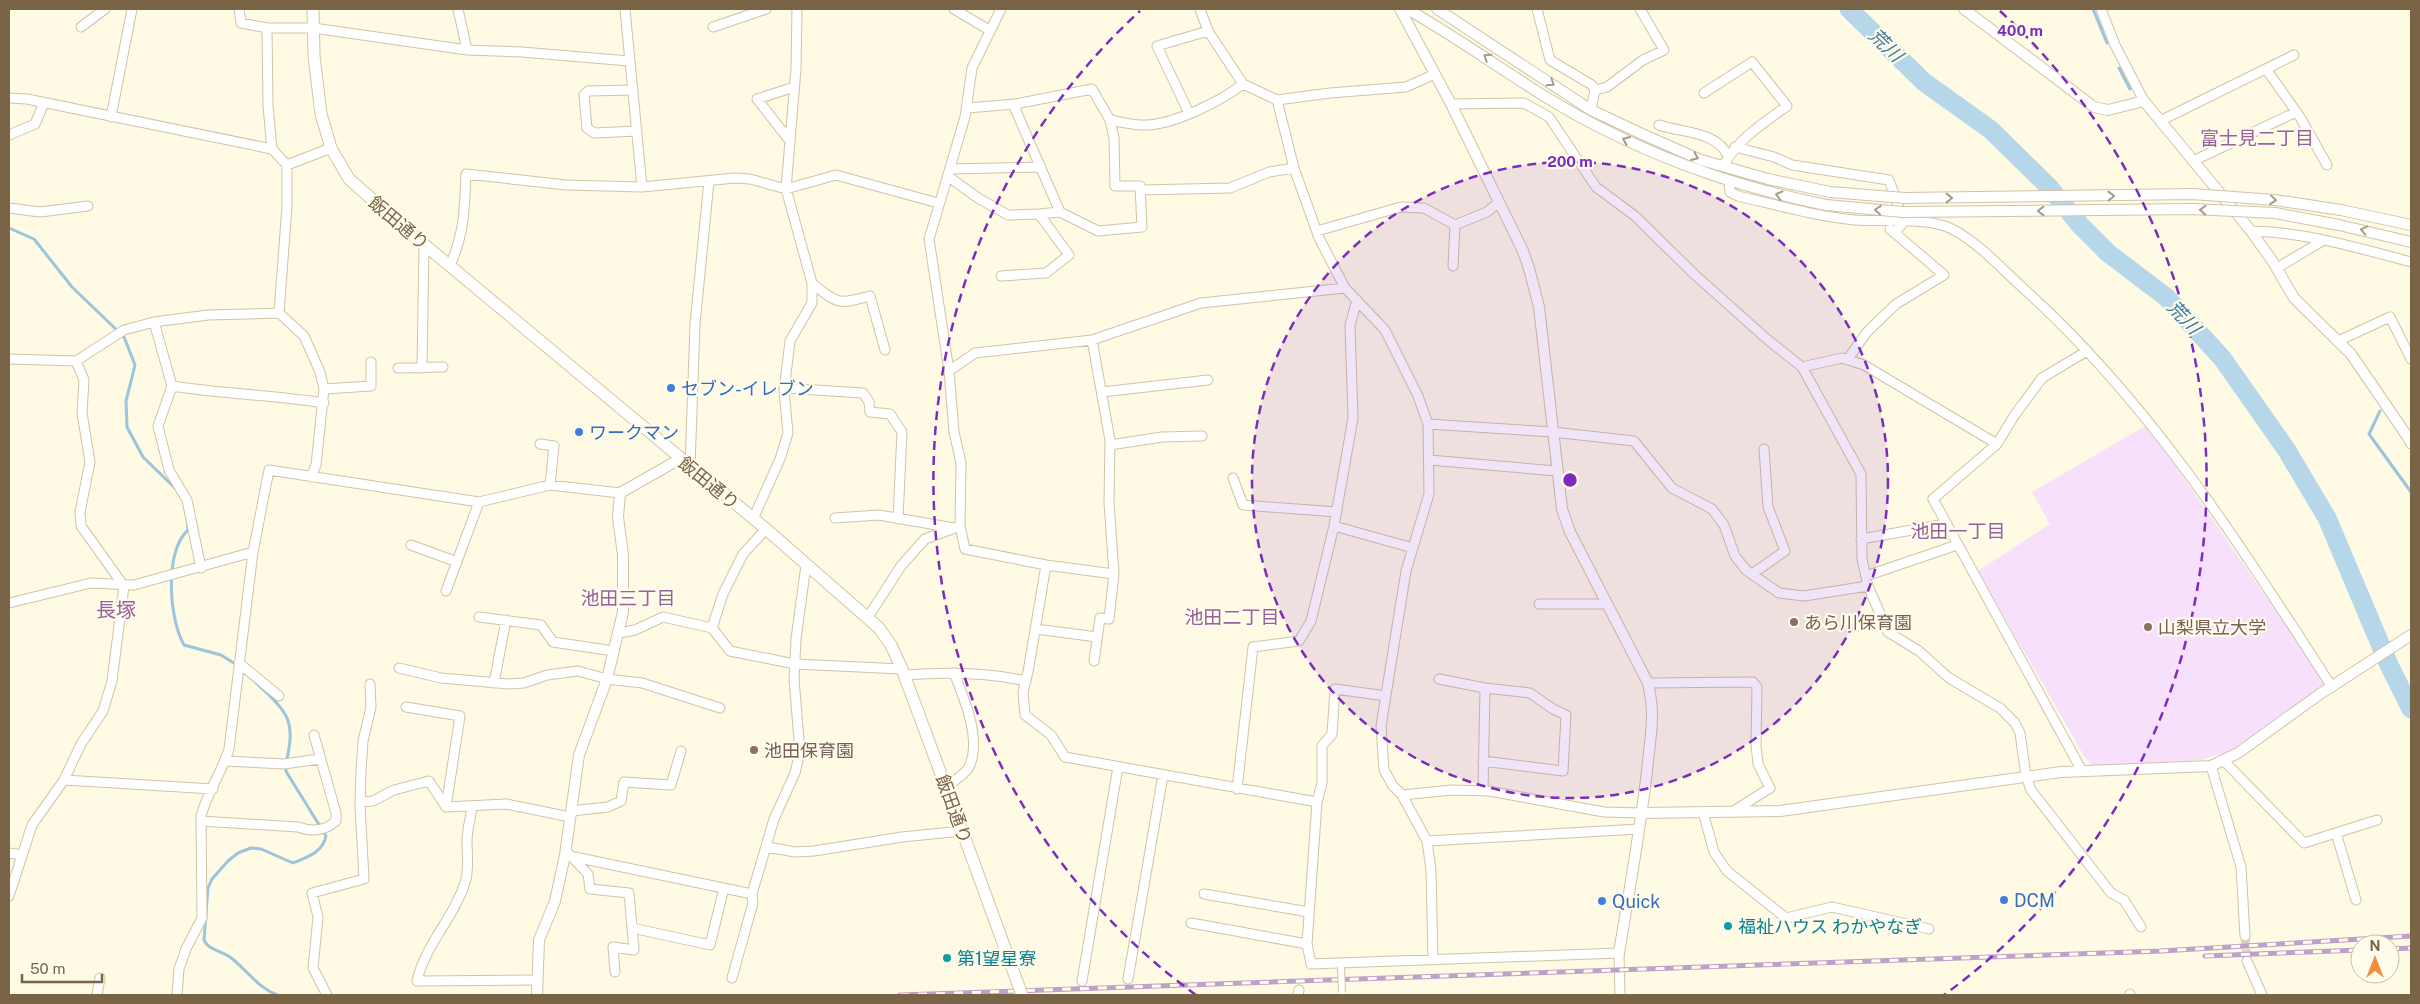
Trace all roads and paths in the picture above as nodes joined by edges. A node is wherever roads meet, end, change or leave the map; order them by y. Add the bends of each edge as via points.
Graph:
1 (104, 9) edge
2 (132, 9) edge
3 (239, 9) edge
4 (313, 9) edge
5 (458, 9) edge
6 (625, 9) edge
7 (766, 9) edge
8 (797, 9) edge
9 (954, 9) edge
10 (1001, 9) edge
11 (1200, 9) edge
12 (1400, 9) edge
13 (1406, 9) edge
14 (1437, 9) edge
15 (1537, 9) edge
16 (1640, 9) edge
17 (1964, 9) edge
18 (2101, 9) edge
19 (81, 27) dead end
20 (713, 27) dead end
21 (267, 28) junction
22 (313, 28) junction
23 (989, 30) junction
24 (1208, 31) junction
25 (467, 50) junction
26 (2294, 55) dead end
27 (630, 61) junction
28 (2266, 69) junction
29 (1435, 74) junction
30 (1243, 84) junction
31 (794, 87) junction
32 (633, 90) junction
33 (1595, 90) junction
34 (1704, 93) dead end
35 (9, 98) edge
36 (1277, 100) junction
37 (2144, 101) junction
38 (44, 103) junction
39 (1556, 103) junction
40 (1013, 104) junction
41 (1450, 104) junction
42 (966, 108) junction
43 (1591, 110) junction
44 (2296, 112) junction
45 (1189, 113) junction
46 (111, 116) junction
47 (1546, 116) junction
48 (1110, 120) junction
49 (2160, 121) junction
50 (1659, 125) dead end
51 (637, 131) junction
52 (9, 135) edge
53 (790, 140) junction
54 (1735, 147) junction
55 (332, 148) junction
56 (272, 149) junction
57 (1728, 156) junction
58 (2193, 161) junction
59 (287, 165) junction
60 (2327, 165) dead end
61 (1723, 166) junction
62 (1041, 167) junction
63 (1294, 168) junction
64 (950, 173) junction
65 (709, 181) junction
66 (1729, 182) junction
67 (642, 187) junction
68 (786, 189) junction
69 (1140, 190) junction
70 (938, 203) junction
71 (1498, 203) junction
72 (88, 206) dead end
73 (9, 208) edge
74 (1060, 212) junction
75 (1040, 214) junction
76 (1880, 221) junction
77 (1904, 222) junction
78 (1455, 224) junction
79 (2411, 225) edge
80 (1317, 231) junction
81 (2251, 231) junction
82 (1894, 233) junction
83 (2324, 240) junction
84 (2411, 242) edge
85 (424, 244) junction
86 (2411, 262) edge
87 (450, 266) junction
88 (1453, 266) dead end
89 (2277, 268) junction
90 (1000, 276) dead end
91 (812, 283) junction
92 (1345, 288) junction
93 (1358, 300) junction
94 (279, 313) junction
95 (154, 322) junction
96 (1092, 340) junction
97 (2338, 341) junction
98 (885, 350) dead end
99 (2087, 351) junction
100 (9, 359) edge
101 (2411, 359) edge
102 (1847, 360) junction
103 (76, 361) junction
104 (371, 362) dead end
105 (443, 367) dead end
106 (1802, 367) junction
107 (398, 368) dead end
108 (422, 368) junction
109 (949, 370) junction
110 (1208, 380) dead end
111 (172, 386) junction
112 (784, 388) junction
113 (324, 389) junction
114 (1102, 392) junction
115 (324, 403) junction
116 (1428, 424) junction
117 (1553, 432) junction
118 (2405, 433) joint
119 (1202, 436) dead end
120 (540, 444) dead end
121 (1997, 444) junction
122 (2411, 444) edge
123 (1110, 445) junction
124 (1764, 449) dead end
125 (680, 459) junction
126 (1429, 460) junction
127 (690, 468) junction
128 (1557, 471) junction
129 (311, 477) junction
130 (1233, 478) dead end
131 (550, 486) junction
132 (620, 492) junction
133 (479, 502) junction
134 (1337, 512) junction
135 (835, 518) dead end
136 (753, 519) junction
137 (898, 519) junction
138 (1946, 524) junction
139 (1334, 526) junction
140 (957, 527) junction
141 (766, 529) junction
142 (1861, 539) junction
143 (411, 545) dead end
144 (1958, 545) junction
145 (1413, 548) junction
146 (253, 552) junction
147 (457, 562) junction
148 (806, 565) junction
149 (1046, 565) junction
150 (200, 568) junction
151 (1114, 574) junction
152 (1752, 574) junction
153 (1866, 576) junction
154 (124, 586) junction
155 (1868, 586) junction
156 (446, 591) dead end
157 (9, 603) edge
158 (1539, 604) dead end
159 (1607, 604) junction
160 (479, 617) dead end
161 (868, 617) junction
162 (506, 620) junction
163 (712, 628) junction
164 (1036, 629) junction
165 (619, 632) junction
166 (2411, 635) edge
167 (1097, 637) junction
168 (614, 651) junction
169 (1094, 661) dead end
170 (239, 663) junction
171 (795, 664) junction
172 (399, 668) dead end
173 (903, 672) junction
174 (954, 673) junction
175 (607, 679) junction
176 (1439, 679) dead end
177 (1026, 681) junction
178 (494, 683) junction
179 (1648, 683) junction
180 (370, 684) dead end
181 (2332, 686) junction
182 (1485, 688) junction
183 (279, 696) dead end
184 (1386, 696) junction
185 (406, 707) dead end
186 (720, 708) dead end
187 (314, 735) dead end
188 (681, 751) dead end
189 (320, 759) junction
190 (1483, 760) junction
191 (225, 761) junction
192 (2225, 762) junction
193 (2210, 766) junction
194 (1118, 767) junction
195 (2082, 771) junction
196 (1163, 775) junction
197 (2026, 776) junction
198 (64, 780) junction
199 (946, 787) junction
200 (213, 789) junction
201 (1237, 789) junction
202 (1483, 791) junction
203 (1402, 795) junction
204 (360, 802) junction
205 (1317, 802) junction
206 (472, 806) junction
207 (446, 807) junction
208 (1703, 812) junction
209 (1732, 812) junction
210 (1642, 813) junction
211 (570, 814) junction
212 (2377, 820) dead end
213 (201, 821) junction
214 (1639, 829) junction
215 (962, 831) junction
216 (2336, 833) junction
217 (1427, 841) junction
218 (767, 847) junction
219 (9, 853) edge
220 (22, 855) junction
221 (567, 855) junction
222 (724, 888) junction
223 (752, 894) junction
224 (1204, 894) dead end
225 (9, 896) edge
226 (2356, 900) dead end
227 (1309, 912) junction
228 (1191, 923) dead end
229 (2140, 927) dead end
230 (632, 928) junction
231 (1929, 929) dead end
232 (2244, 936) tunnel mouth
233 (1307, 944) junction
234 (1619, 953) junction
235 (1433, 960) junction
236 (2246, 961) tunnel mouth
237 (1341, 968) dead end
238 (615, 972) dead end
239 (100, 978) dead end
240 (732, 978) dead end
241 (1128, 979) dead end
242 (537, 980) junction
243 (1082, 981) dead end
244 (1620, 991) edge
245 (1342, 992) dead end
246 (97, 995) edge
247 (177, 995) edge
248 (327, 995) edge
249 (537, 995) edge
250 (1022, 995) edge
251 (1626, 995) edge
252 (2262, 995) edge

1 - 19 street
2 - 46 street
3 - 21 street via 241,23
4 - 22 main road, 飯田通り
5 - 25 street
6 - 27 street
7 - 20 street
8 - 31 street
9 - 23 street
10 - 23 street
11 - 24 street
12 - 29 street
39 -> 13 street via 1449,32
14 -> 43 street
15 - 33 street via 1550,60
16 - 33 street via 1664,50 1643,60 1607,86
17 - 37 street via 2094,107 2108,110
18 - 37 street via 2115,45
21 - 22 street
21 - 56 street
22 - 25 street
22 - 55 main road, 飯田通り via 321,114
23 - 42 street via 972,68
24 - 30 street
24 - 45 street via 1157,46
25 - 27 street
26 - 28 street
27 - 32 street
28 - 44 street
28 - 49 street
29 - 36 street via 1406,87
29 - 41 street
30 - 36 street
30 - 45 street
31 - 53 street
31 - 53 street via 757,99
32 - 51 street
32 - 51 street via 588,91 584,95 587,128 594,133
33 - 43 street
34 - 54 street via 1752,62 1787,106 1742,138
35 - 38 street
36 - 63 street
37 - 49 street
38 - 46 street
38 - 52 street via 35,124
39 - 47 street
66 -> 39 street via 1682,166 1600,128
40 - 42 street
40 - 48 street via 1092,89
40 - 62 street
41 - 47 street via 1524,103
41 - 71 street
42 - 64 street
43 -> 61 street via 1701,160
44 - 58 street
44 - 60 street
45 - 48 street via 1147,125
46 - 56 street
47 - 106 street via 1596,188 1635,216 1694,274
48 - 69 street via 1114,138 1115,186 1140,186
49 - 58 street
50 - 57 street via 1715,140 1724,147
51 - 67 street
53 - 68 street
54 - 57 street
54 - 77 street via 1792,165 1889,180
55 - 59 street
55 - 85 main road, 飯田通り via 349,179
56 - 59 street
57 - 61 street
58 - 81 street
59 - 94 street
61 -> 79 street, bridge via 1830,192 1913,198 2192,194 2275,200
62 - 64 street
62 - 74 street
63 - 69 street via 1269,172 1230,188
63 - 80 street
64 - 70 street
64 - 75 street via 978,198 1008,215
65 - 67 street
65 - 68 street via 750,179
65 - 127 street via 695,324
66 - 76 street via 1730,192 1738,196 1810,213
84 -> 66 street, bridge via 2275,213 2193,209 1903,212 1826,205
67 - 87 street via 566,185 466,174 464,222
68 - 70 street via 836,175
68 - 91 street
69 - 74 street via 1142,227 1098,232
70 - 109 street via 929,239
71 - 78 street via 1486,212
71 - 117 street via 1523,251 1539,307
72 - 73 street via 40,212
74 - 75 street
75 - 90 street via 1069,255 1046,273
76 - 77 street
76 - 82 street
77 - 82 street
77 - 99 street via 1934,223 1971,241 2056,318
78 - 80 street via 1424,208 1401,207
78 - 88 street
80 - 92 street
81 - 83 street
81 - 89 street
82 - 102 street via 1944,275 1896,304 1867,332
83 - 86 street
83 - 89 street
85 - 87 main road, 飯田通り
85 - 108 street
87 - 125 main road, 飯田通り
89 - 97 street via 2294,298
91 - 98 street via 834,300 844,303 870,296
91 - 112 street via 812,303 790,340
92 - 93 street
92 - 96 street via 1201,303
93 - 116 street via 1385,330 1418,396
93 - 134 street via 1350,325 1353,418
94 - 95 street via 208,315
94 - 113 street via 304,336
95 - 103 street via 124,330
95 - 111 street
96 - 109 street via 976,353
96 - 114 street
97 - 101 street via 2390,317
97 - 118 street via 2351,354
99 - 121 street via 2042,378
99 - 181 street via 2177,456
100 - 103 street
102 - 106 street via 1842,358
102 - 121 street via 1864,365
103 - 154 street via 84,380 82,412 90,462 80,512 81,526
104 - 113 street via 371,386
105 - 108 street
106 - 142 street via 1860,474
107 - 108 street
109 - 140 street via 954,432 961,463
110 - 114 street
111 - 115 street
111 - 150 street via 158,426 169,470 187,500
112 - 136 street via 788,433
112 - 137 street via 862,393 869,402 870,412 890,414 902,432
113 - 115 street
114 - 123 street
115 - 129 street via 316,465
116 - 117 street
116 - 126 street
117 - 128 street
117 - 152 street via 1634,441 1672,488 1712,509 1724,525 1735,556
118 - 122 street
119 - 123 street via 1162,437
120 - 131 street via 554,446
121 - 138 street via 1932,499
123 - 151 street via 1109,502
124 - 152 street via 1768,507 1785,551
125 - 127 main road, 飯田通り
125 - 132 street
126 - 128 street
126 - 145 street via 1429,494
127 - 136 main road, 飯田通り
128 - 159 street via 1562,509 1570,532
129 - 133 street
129 - 146 street via 269,470
130 - 134 street via 1243,505
131 - 132 street
131 - 133 street
132 - 165 street via 618,517 623,564 623,612
133 - 147 street
134 - 139 street
135 - 137 street via 879,516
136 - 141 main road, 飯田通り
137 - 140 street
138 - 142 street
138 - 144 street
139 - 145 street
139 - 201 street via 1311,621 1299,641 1253,647
140 - 149 street via 964,549
140 - 161 street via 925,539 901,566
141 - 148 main road, 飯田通り
141 - 163 street via 743,554 722,594
142 - 153 street
143 - 147 street
144 - 153 street
144 - 195 street
145 - 184 street via 1396,621
146 - 150 street
146 - 170 street
147 - 156 street
148 - 161 main road, 飯田通り
148 - 171 street
149 - 151 street
149 - 164 street
150 - 154 street
151 - 167 street via 1109,619 1100,618
152 - 155 street via 1779,593 1804,596
153 - 155 street
154 - 157 street via 91,584
154 - 198 street via 110,689 102,711
155 - 197 street via 1888,632 1919,650 1949,678 2000,708 2015,723 2020,733
158 - 159 street
159 - 179 street
160 - 162 street
161 - 173 main road, 飯田通り via 891,645
162 - 168 street via 541,625 553,642
162 - 178 street
163 - 165 street via 663,617 635,630
163 - 171 street via 730,651
164 - 167 street
164 - 177 street
165 - 168 street
166 - 181 street
167 - 169 street
168 - 175 street
170 - 183 street
170 - 191 street via 230,749
171 - 173 street
171 - 218 street via 800,752 795,773 774,819
172 - 178 street via 441,678
173 - 174 street
173 - 199 main road, 飯田通り
174 - 177 street
174 - 199 street via 970,718 972,756 969,768
175 - 178 street via 578,671 547,675 524,683
175 - 186 street via 642,683
175 - 211 street via 579,754
176 - 182 street
177 - 194 street via 1023,692 1025,715 1051,735 1065,757
179 - 209 street via 1754,682 1757,687 1758,764 1770,788
179 - 210 street via 1654,717
180 - 204 street via 372,707 363,740
181 - 192 street
182 - 190 street
182 - 190 street via 1530,693 1566,715 1563,771
184 - 203 street via 1381,726 1384,770
184 - 205 street via 1335,689 1332,734 1322,746 1322,783
185 - 207 street via 460,716
187 - 189 street
188 - 211 street via 671,785 624,782 620,801 608,807
189 - 191 street via 284,764
189 - 213 street via 336,821 324,830
190 - 202 street
191 - 200 street
192 - 193 street
192 - 216 street via 2304,843
193 - 195 street
193 - 232 street via 2241,867
194 - 196 street
194 - 243 street
195 - 197 street
196 - 201 street
196 - 241 street
197 - 209 street via 1780,811
197 - 229 street via 2046,812 2111,893 2124,900
198 - 200 street
198 - 220 street via 32,825
199 - 215 main road, 飯田通り
200 - 213 street via 204,802
201 - 205 street
202 - 203 street via 1452,790
202 - 210 street via 1604,812
203 - 217 street
204 - 207 street via 373,801 394,790 429,781
204 - 248 street via 364,879 312,892 318,917 313,968
205 - 227 street
206 - 207 street
206 - 211 street via 506,804
206 - 242 street via 466,880 452,912 420,966 417,981
208 - 209 street
208 - 210 street
208 - 231 street via 1714,852 1726,871 1786,918 1832,907
210 - 214 street
211 - 221 street
212 - 216 street
213 - 247 street via 202,918 179,969
214 - 217 street
214 - 234 street
215 - 218 street via 814,851 795,852
215 - 250 main road, 飯田通り, bridge
216 - 226 street
217 - 235 street via 1431,870
218 - 223 street
219 - 220 street
220 - 225 street
221 - 222 street
221 - 230 street via 588,874 590,889 629,893
221 - 242 street via 555,901 539,940
222 - 223 street
222 - 230 street via 710,945
223 - 240 street via 753,903
224 - 227 street
227 - 233 street
228 - 233 street
230 - 238 street via 634,950 613,948
233 - 235 street via 1311,964
234 - 235 street
234 - 244 street
236 - 252 street
237 - 245 street, bridge
239 - 246 street
242 - 249 street
244 - 251 street

